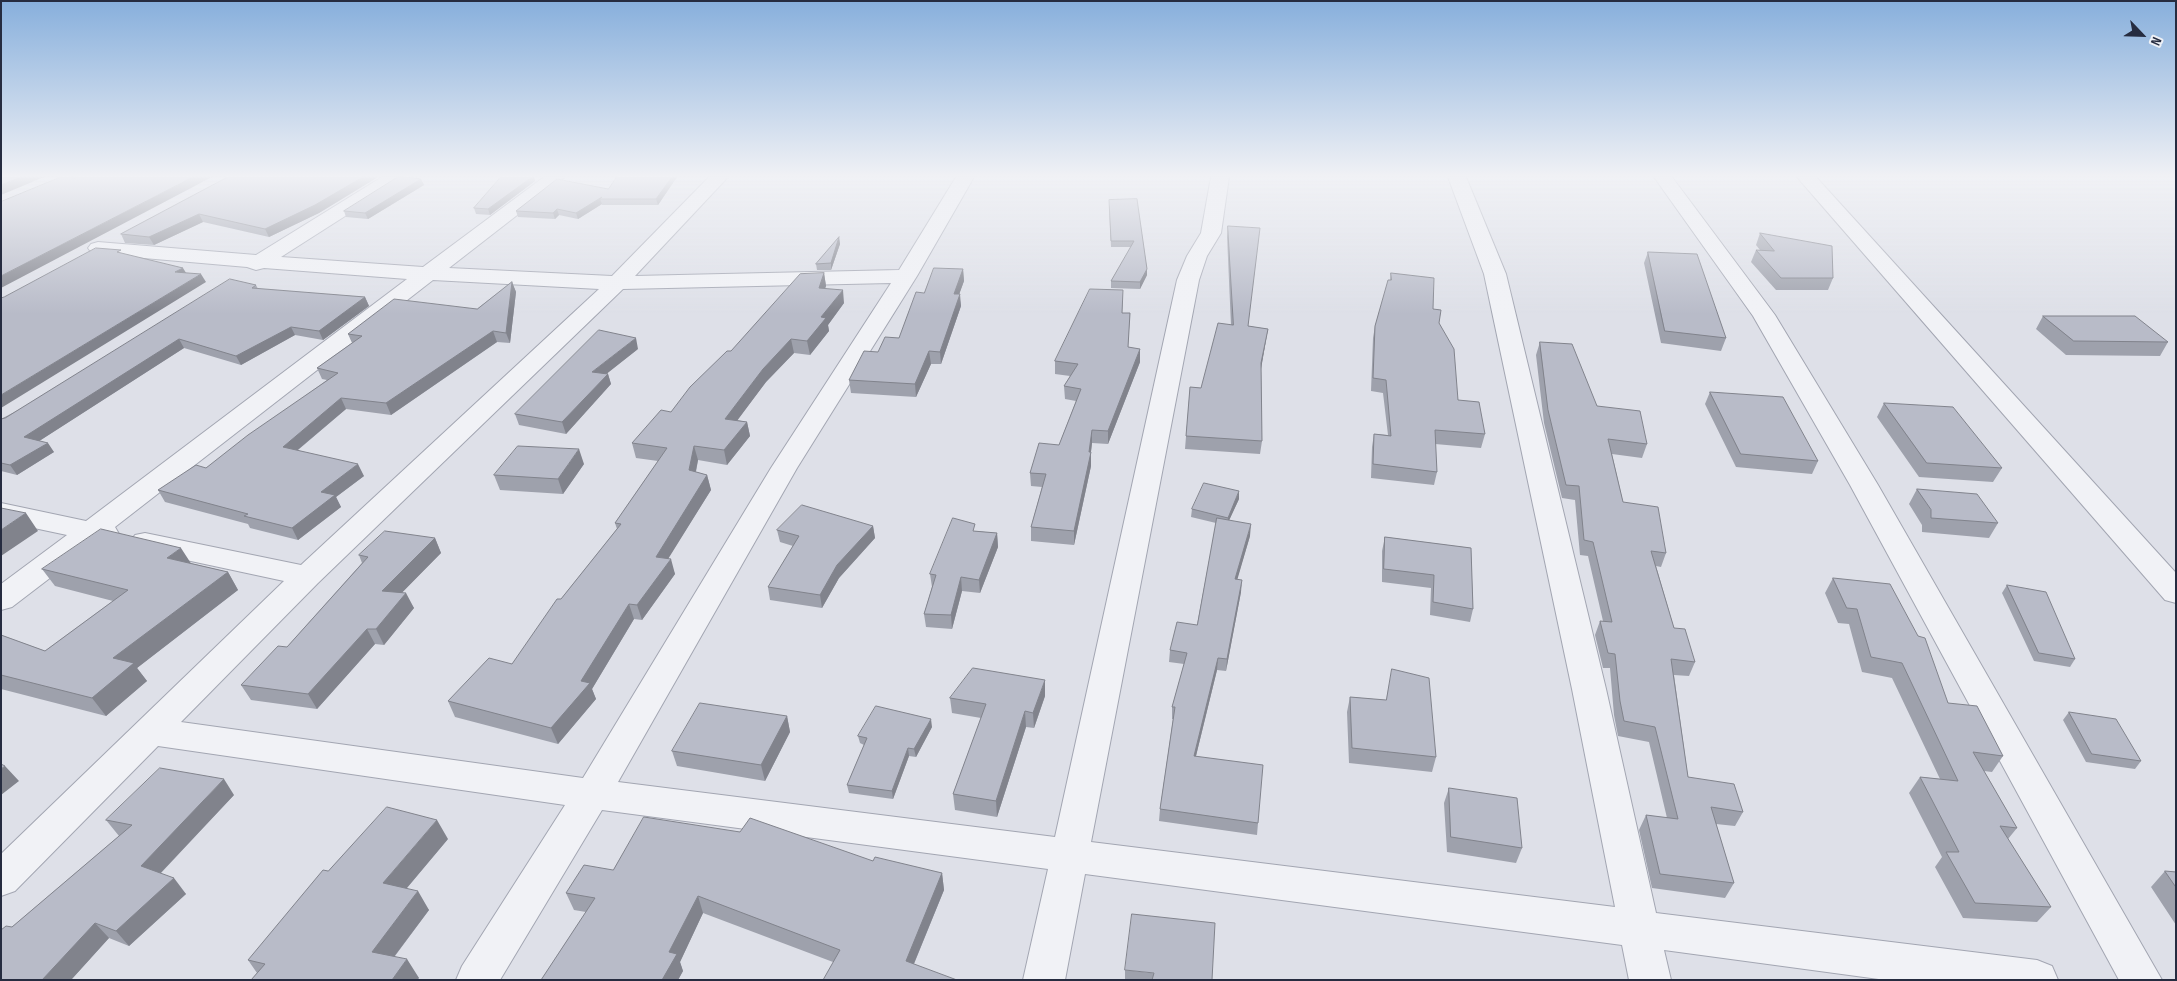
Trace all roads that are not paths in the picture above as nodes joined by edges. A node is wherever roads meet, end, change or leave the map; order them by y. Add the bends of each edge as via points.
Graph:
1 (322, 223) edge
2 (494, 223) edge
3 (675, 223) edge
4 (938, 223) edge
5 (1213, 223) edge
6 (1474, 223) edge
7 (1697, 223) edge
8 (1847, 223) edge
9 (132, 229) edge
10 (260, 262) junction
11 (428, 273) junction
12 (906, 276) junction
13 (227, 282) edge
14 (617, 283) junction
15 (1, 512) edge
16 (94, 531) junction
17 (308, 576) junction
18 (2176, 593) edge
19 (1, 600) edge
20 (149, 732) junction
21 (592, 794) junction
22 (1069, 855) junction
23 (1, 879) edge
24 (1639, 929) junction
25 (1932, 973) edge
26 (477, 980) edge
27 (1044, 980) edge
28 (1650, 980) edge
29 (2036, 980) edge
30 (2141, 980) edge

1 - 10 street
2 - 11 street
3 - 14 street
4 - 12 street
5 - 22 street via 1211,233 1188,280
6 - 24 street via 1494,274 1591,699
7 - 30 street via 1764,315 1864,485
8 - 18 street
9 - 10 street via 89,253
10 - 11 street
10 - 13 street
11 - 14 street
11 - 16 street
12 - 14 street
12 - 21 street via 784,468
14 - 17 street
15 - 16 street
16 - 17 street
16 - 19 street
17 - 20 street
20 - 21 street
20 - 23 street
21 - 22 street
21 - 26 street
22 - 24 street
22 - 27 street
24 - 25 street
24 - 28 street
25 - 29 street

